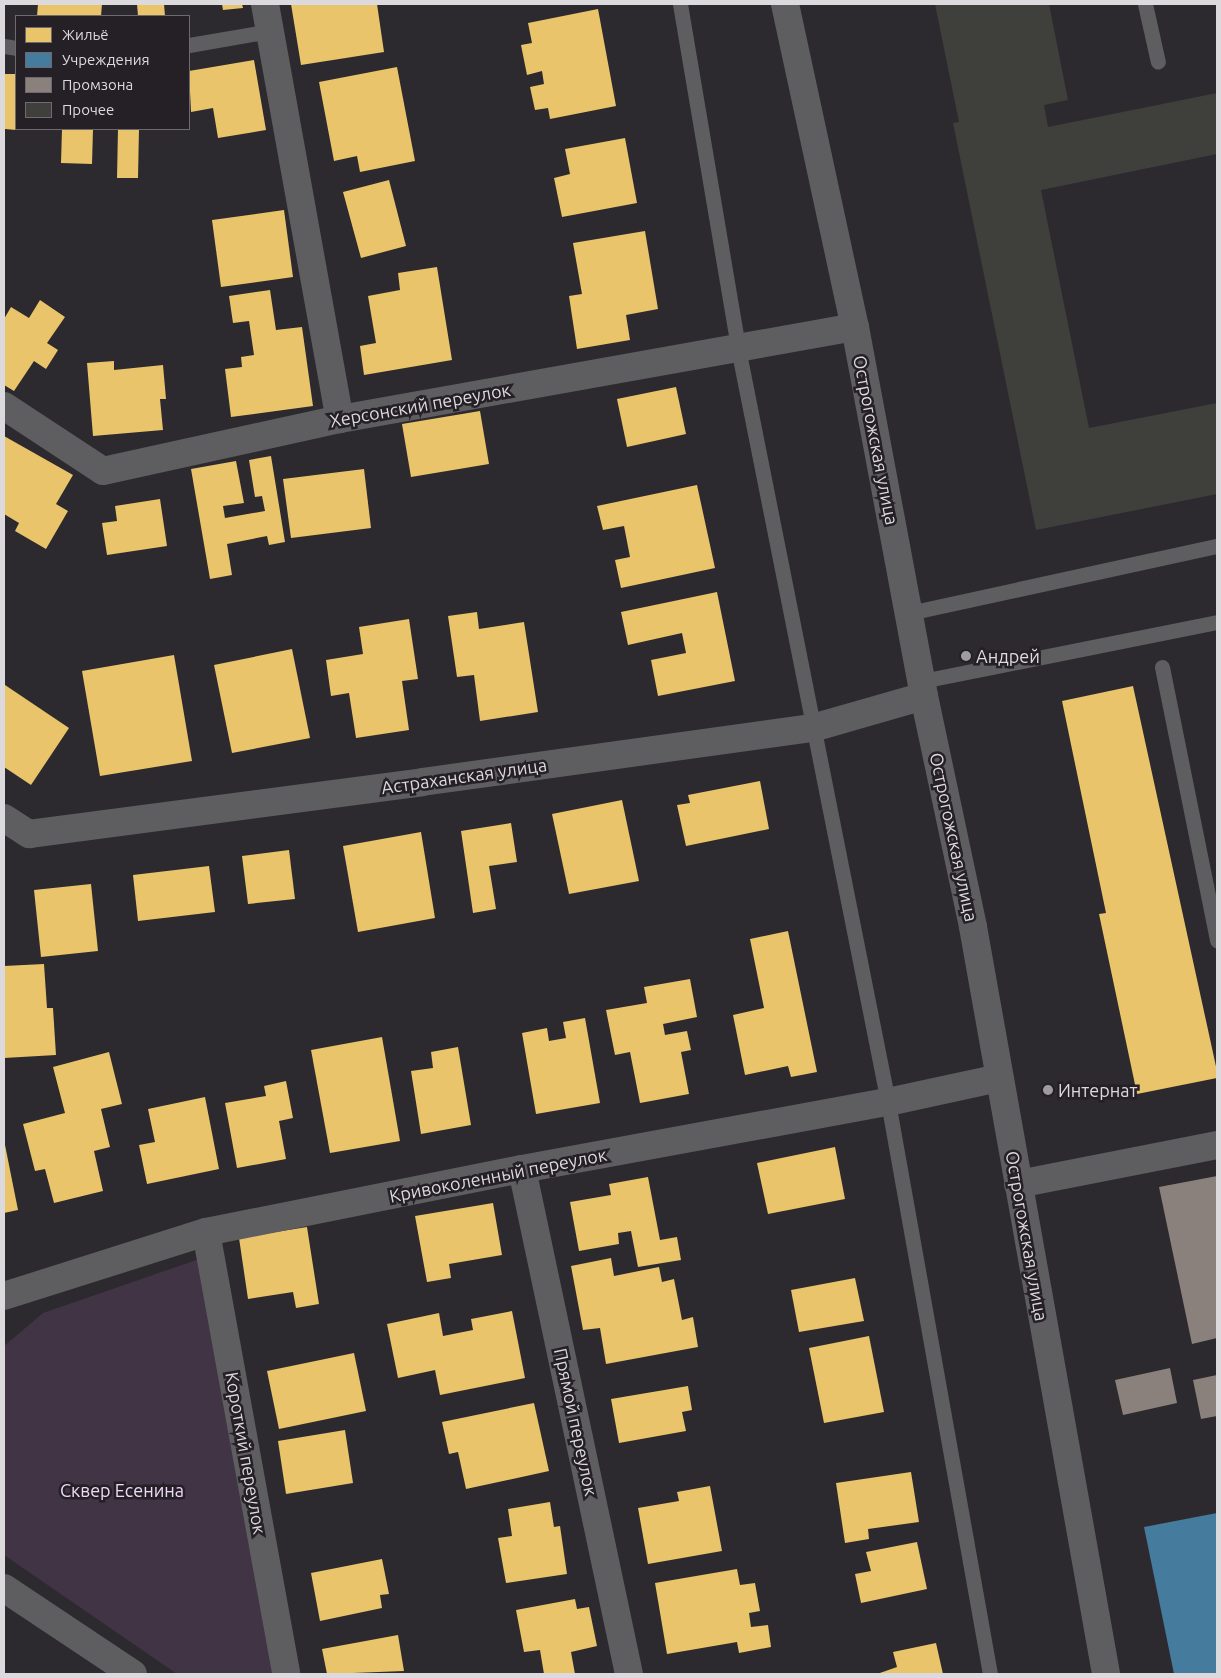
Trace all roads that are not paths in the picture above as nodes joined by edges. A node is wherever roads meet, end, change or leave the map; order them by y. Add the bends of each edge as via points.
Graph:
1 (265, 4) edge
2 (680, 4) edge
3 (785, 4) edge
4 (1145, 4) edge
5 (270, 31) junction
6 (190, 45) edge
7 (1158, 62) dead end
8 (855, 327) junction
9 (738, 348) junction
10 (4, 406) edge
11 (340, 419) junction
12 (1217, 546) edge
13 (909, 613) junction
14 (1217, 622) edge
15 (1162, 667) dead end
16 (923, 688) junction
17 (816, 727) junction
18 (4, 818) edge
19 (1217, 940) edge
20 (999, 1078) junction
21 (888, 1102) junction
22 (1217, 1146) edge
23 (522, 1169) junction
24 (1018, 1184) junction
25 (206, 1232) junction
26 (4, 1296) edge
27 (4, 1588) edge
28 (133, 1674) edge
29 (286, 1674) edge
30 (630, 1674) edge
31 (990, 1674) edge
32 (1106, 1674) edge

1 - 5 street
2 - 9 lane
3 - 8 street, Острогожская улица
4 - 7 lane
5 - 6 lane
5 - 11 street
8 - 9 street, Херсонский переулок
8 - 13 street, Острогожская улица
9 - 11 street, Херсонский переулок
9 - 17 lane
10 - 11 street, Херсонский переулок via 103,471
12 - 13 lane
13 - 16 street, Острогожская улица
14 - 16 lane
15 - 19 lane
16 - 17 street, Астраханская улица
16 - 20 street, Острогожская улица via 973,927
17 - 18 street, Астраханская улица via 29,834
17 - 21 lane
20 - 21 street, Кривоколенный переулок
20 - 24 street, Острогожская улица
21 - 23 street, Кривоколенный переулок
21 - 31 lane
22 - 24 street
23 - 25 street, Кривоколенный переулок
23 - 30 street, Прямой переулок
24 - 32 street, Острогожская улица
25 - 26 street, Кривоколенный переулок
25 - 29 street, Короткий переулок
27 - 28 street

